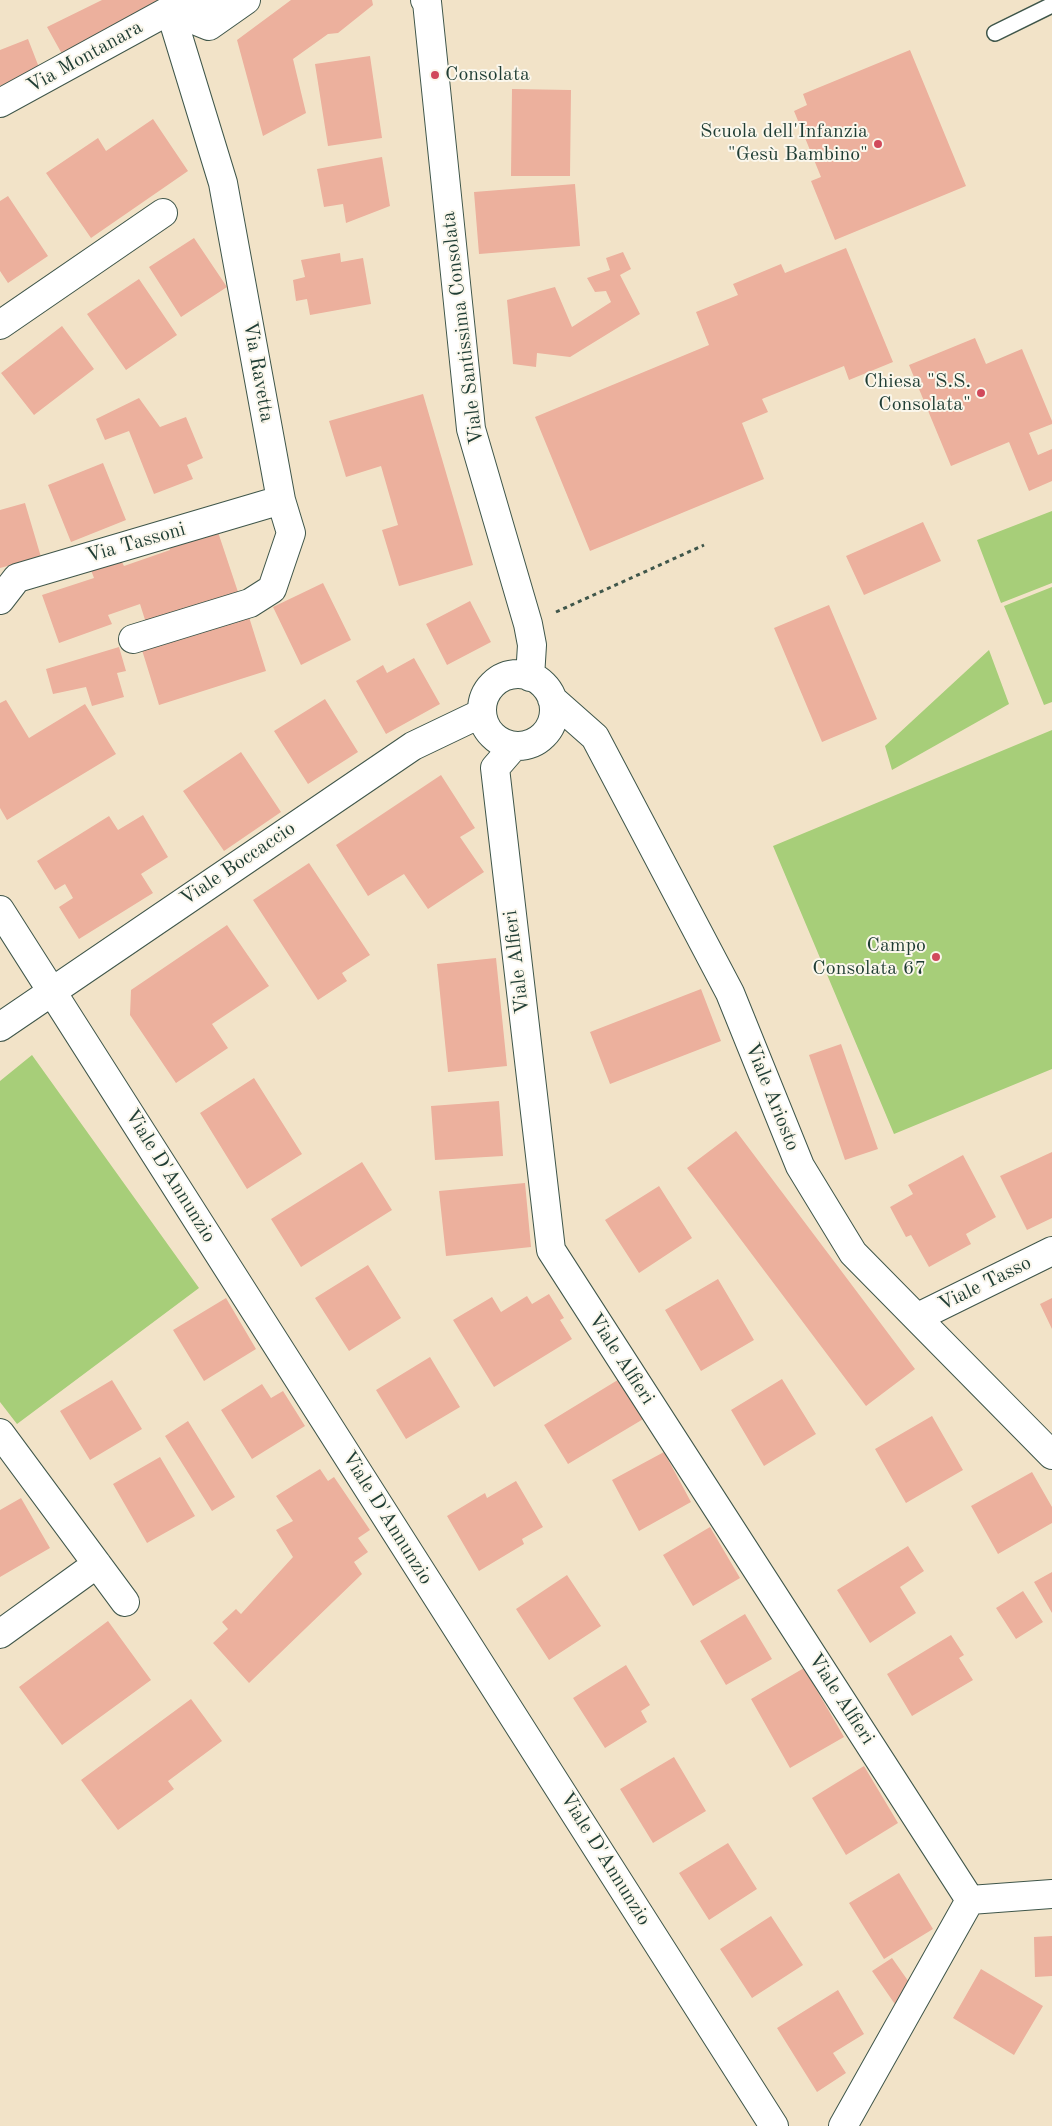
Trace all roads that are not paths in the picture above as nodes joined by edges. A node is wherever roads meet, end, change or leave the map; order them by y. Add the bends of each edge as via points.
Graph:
1 (210, 0) edge
2 (246, 0) edge
3 (427, 1) edge
4 (1052, 5) edge
5 (170, 10) junction
6 (995, 33) dead end
7 (0, 103) edge
8 (163, 213) dead end
9 (0, 325) edge
10 (281, 500) junction
11 (0, 600) edge
12 (133, 639) dead end
13 (530, 676) junction
14 (552, 699) junction
15 (482, 713) junction
16 (514, 746) junction
17 (0, 910) edge
18 (51, 990) junction
19 (0, 1027) edge
20 (1052, 1251) edge
21 (918, 1317) junction
22 (0, 1433) edge
23 (1052, 1455) edge
24 (97, 1564) junction
25 (125, 1602) dead end
26 (0, 1634) edge
27 (1052, 1894) edge
28 (970, 1900) junction
29 (774, 2126) edge
30 (843, 2126) edge

1 - 5 street, Via Montanara via 202,6
2 - 5 street via 210,26
3 - 13 street, Viale Santissima Consolata via 471,430 528,624 532,645
4 - 6 lane
5 - 7 street, Via Montanara
5 - 10 street, Via Ravetta via 223,183
8 - 9 street
10 - 11 street, Via Tassoni via 17,578
10 - 12 street, Via Ravetta via 291,534 272,589 250,603
13 - 14 street via 543,684
13 - 15 street via 517,674 497,681 483,701
14 - 16 street via 554,715 545,734 527,745
14 - 21 street, Viale Ariosto via 596,737 730,993 800,1166 853,1253
15 - 16 street via 486,726 497,739
15 - 18 street, Viale Boccaccio via 413,746
16 - 28 street, Viale Alfieri via 495,768 551,1250
17 - 18 street, Viale D'Annunzio
18 - 19 street, Viale Boccaccio
18 - 29 street, Viale D'Annunzio
20 - 21 street, Viale Tasso
21 - 23 street, Viale Ariosto
22 - 24 street
24 - 25 street
24 - 26 street
27 - 28 street
28 - 30 street

